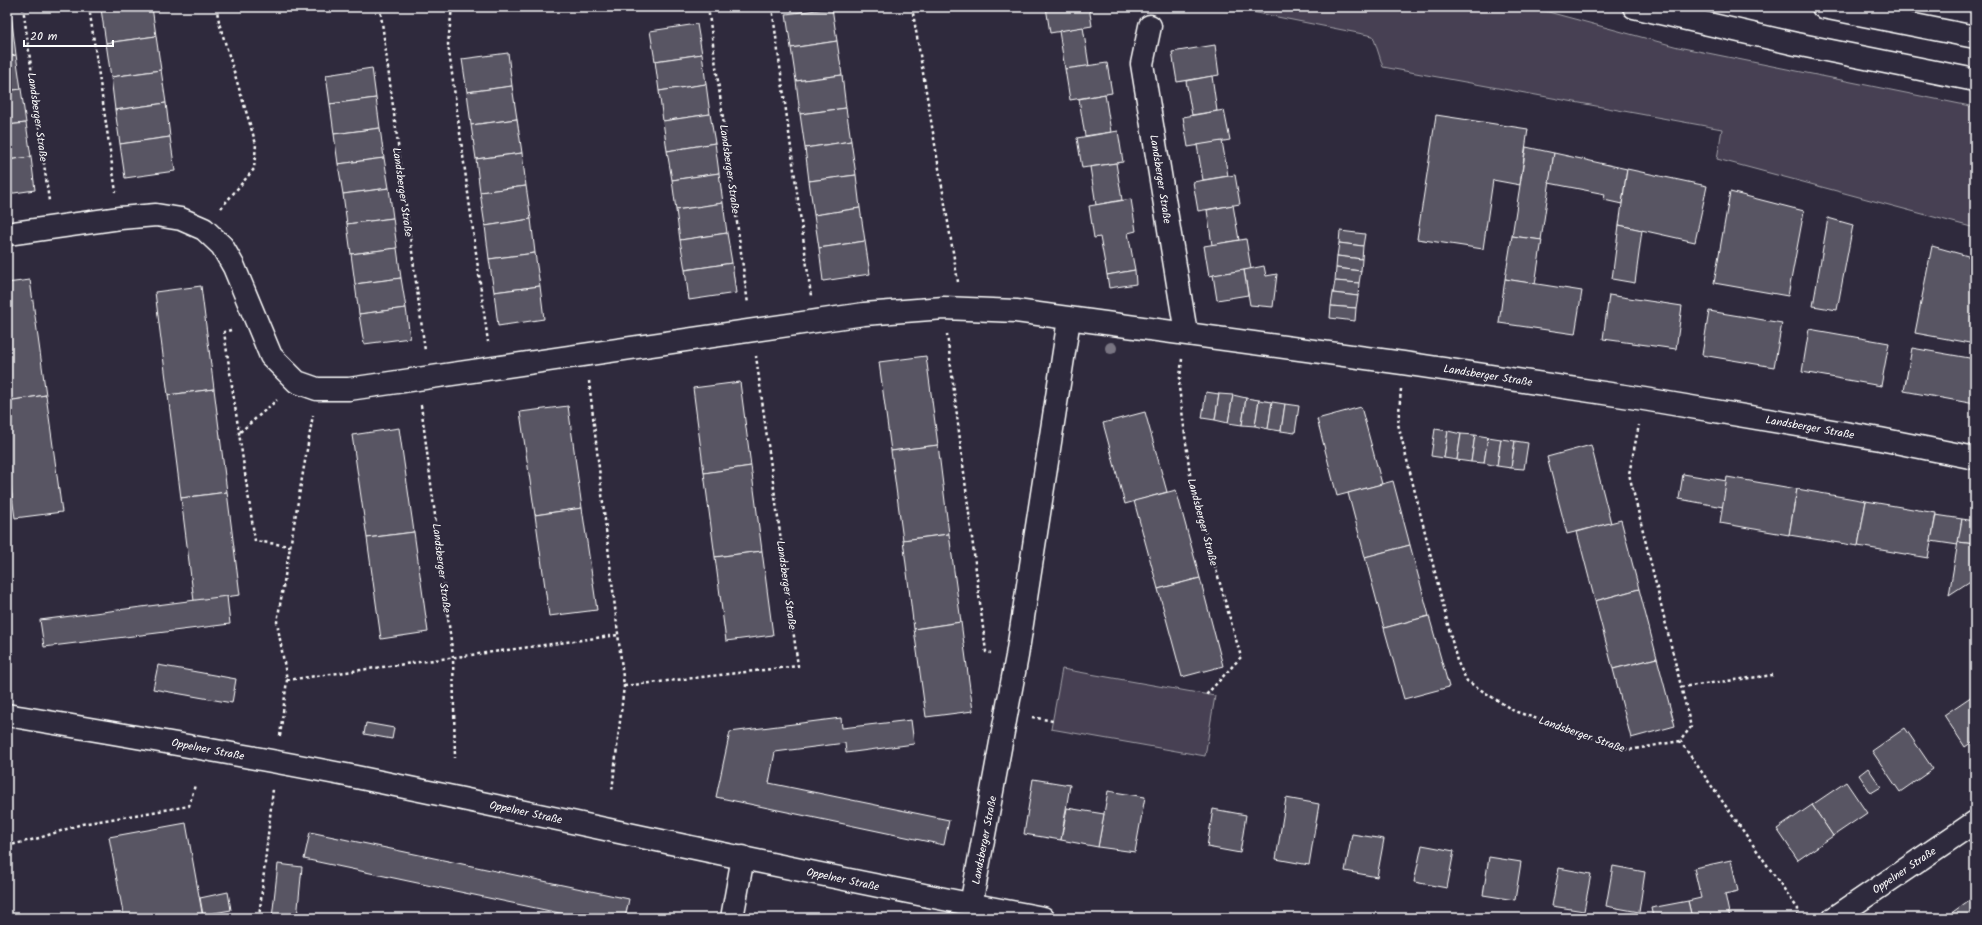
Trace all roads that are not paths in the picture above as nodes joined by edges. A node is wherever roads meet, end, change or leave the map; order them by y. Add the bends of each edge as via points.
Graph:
1 (1634, 7) edge
2 (1823, 7) edge
3 (1150, 26) dead end
4 (1975, 37) edge
5 (1975, 80) edge
6 (7, 234) edge
7 (1069, 319) junction
8 (1186, 333) junction
9 (1975, 458) edge
10 (7, 715) edge
11 (1975, 822) edge
12 (743, 857) junction
13 (972, 905) junction
14 (732, 918) edge
15 (1042, 918) edge
16 (1834, 918) edge

1 - 5 main road via 1796,44
2 - 4 main road
3 - 8 main road, Landsberger Straße via 1142,64
6 - 7 main road, Landsberger Straße via 156,215 181,219 204,229 222,246 234,267 271,356 297,382 317,389 349,389 864,314 953,308 1016,310
7 - 8 main road, Landsberger Straße
7 - 13 main road, Landsberger Straße via 1017,656
8 - 9 main road, Landsberger Straße via 1403,362 1644,399 1880,439
10 - 12 main road, Oppelner Straße via 278,762
11 - 16 main road, Oppelner Straße
12 - 13 main road, Oppelner Straße
12 - 14 main road
13 - 15 main road, Oppelner Straße

